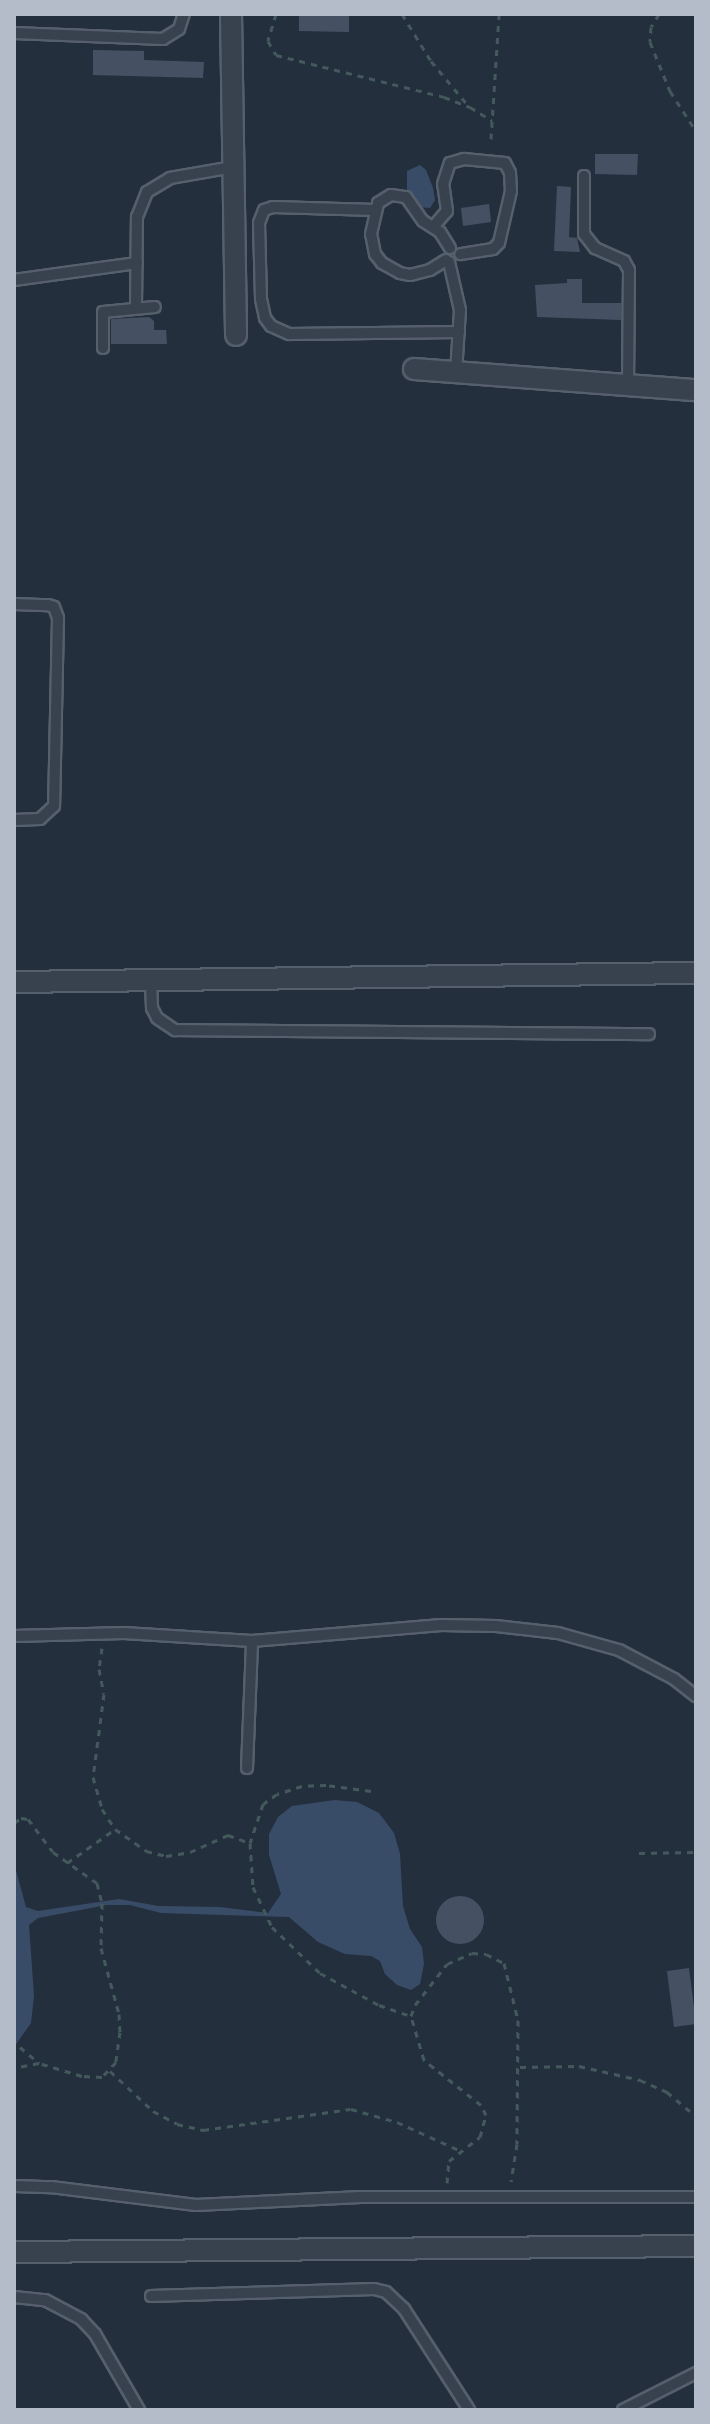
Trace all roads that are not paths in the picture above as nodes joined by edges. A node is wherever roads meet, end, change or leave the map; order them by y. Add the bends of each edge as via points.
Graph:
1 (184, 14) edge
2 (231, 14) edge
3 (14, 33) edge
4 (233, 167) junction
5 (584, 176) dead end
6 (375, 210) junction
7 (433, 227) junction
8 (260, 242) junction
9 (234, 243) junction
10 (455, 251) junction
11 (448, 261) junction
12 (137, 263) junction
13 (14, 280) edge
14 (136, 307) junction
15 (155, 307) dead end
16 (459, 332) junction
17 (236, 335) dead end
18 (103, 348) dead end
19 (414, 369) dead end
20 (456, 373) junction
21 (628, 385) junction
22 (696, 390) edge
23 (14, 604) edge
24 (14, 820) edge
25 (696, 973) edge
26 (151, 980) junction
27 (14, 982) edge
28 (649, 1034) dead end
29 (14, 1636) edge
30 (252, 1641) junction
31 (696, 1696) edge
32 (247, 1768) dead end
33 (14, 2186) edge
34 (696, 2197) edge
35 (696, 2246) edge
36 (14, 2252) edge
37 (151, 2296) dead end
38 (14, 2297) edge
39 (696, 2373) edge
40 (139, 2410) edge
41 (469, 2410) edge
42 (623, 2410) edge

1 - 3 lane via 179,29 163,39
2 - 4 street
4 - 9 street
4 - 12 lane via 170,178 147,192 137,217
5 - 21 lane via 584,234 595,248 615,255 629,270
6 - 7 lane via 384,198 406,197
6 - 8 lane via 268,208 260,219
6 - 11 lane via 372,244 390,269 421,274
7 - 10 lane
7 - 10 lane via 447,211 443,184 450,163 505,163 511,191 499,243 493,249
8 - 9 lane
8 - 16 lane via 262,309 279,331
9 - 17 street
10 - 11 lane via 457,261
11 - 16 lane via 459,298
12 - 13 lane
12 - 14 lane
14 - 15 lane
14 - 18 lane via 103,312
16 - 20 lane
19 - 20 street
20 - 21 street
21 - 22 street
23 - 24 lane via 48,605 58,618 54,806 40,819
25 - 26 street
26 - 27 street
26 - 28 lane via 152,1008 175,1030
29 - 30 lane via 106,1633
30 - 31 lane via 441,1625 558,1633 619,1650
30 - 32 lane
33 - 34 lane via 196,2205 446,2195
35 - 36 street
37 - 41 lane via 386,2292 404,2309
38 - 40 lane via 45,2300 81,2319
39 - 42 lane

